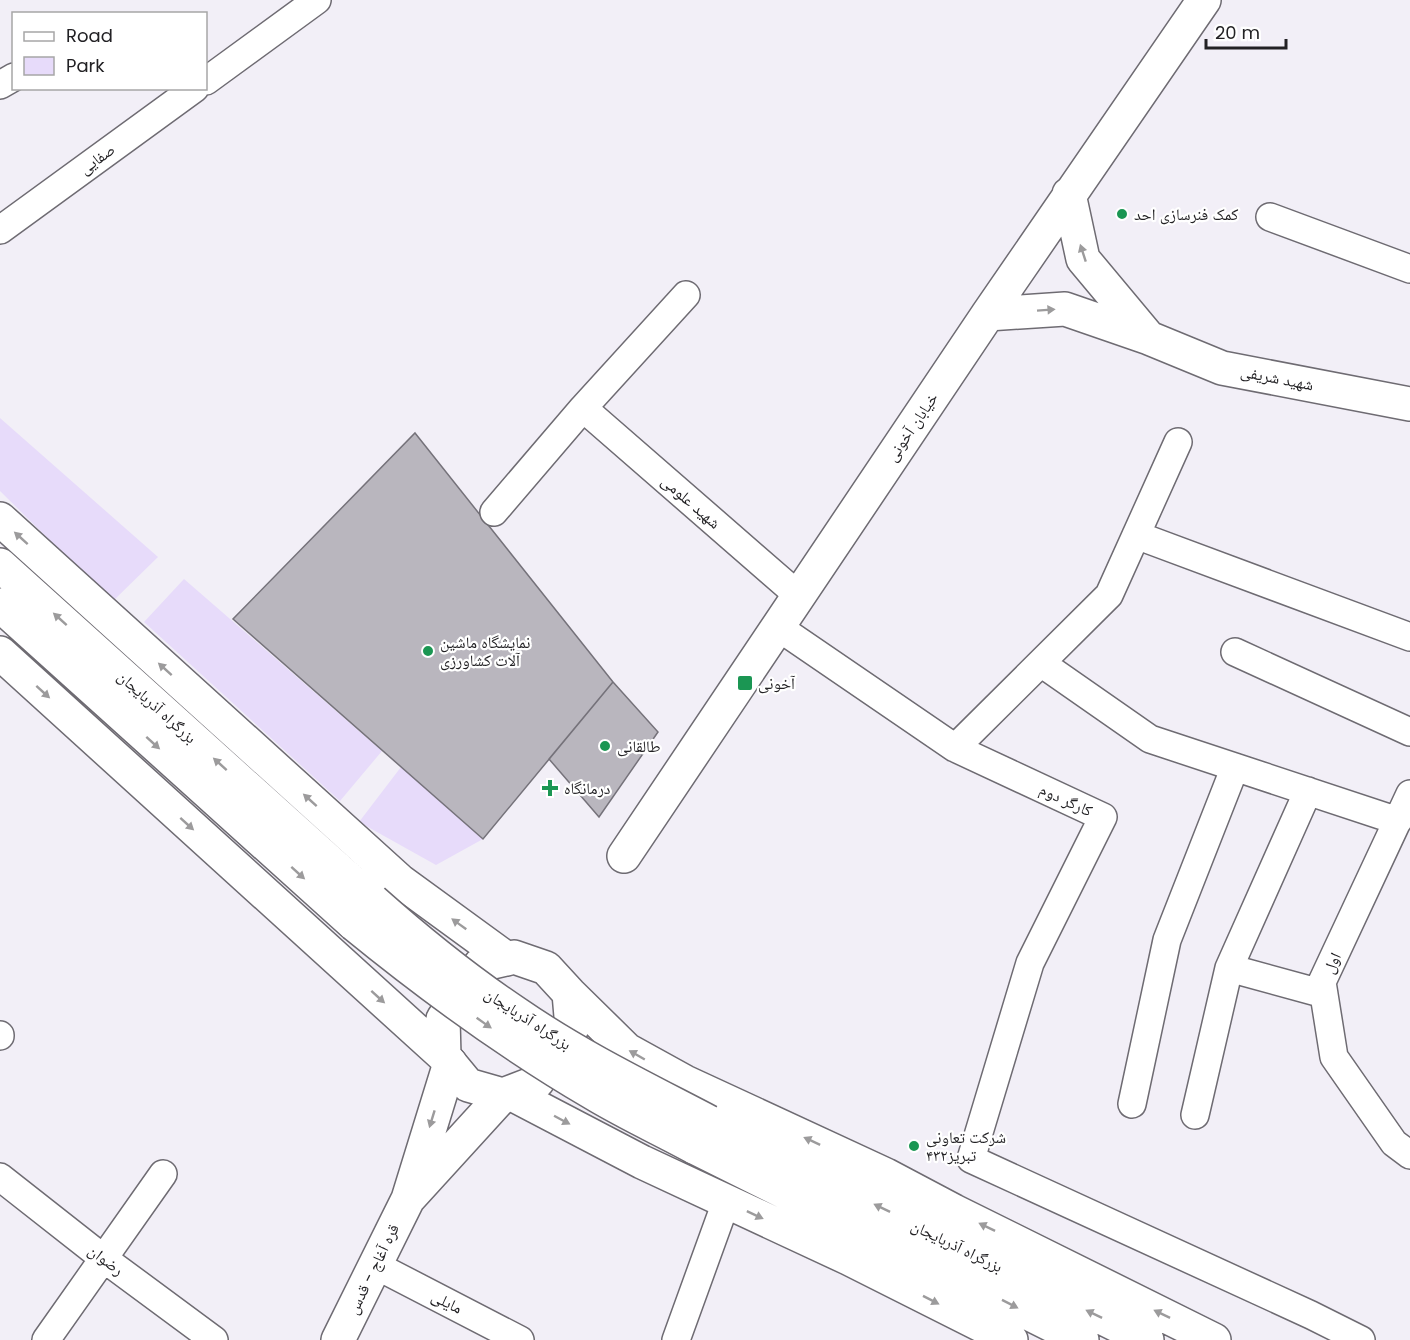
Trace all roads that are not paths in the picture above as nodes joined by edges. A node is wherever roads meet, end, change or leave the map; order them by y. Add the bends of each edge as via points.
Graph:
1 (317, 0) edge
2 (1204, 0) edge
3 (207, 80) edge
4 (192, 90) edge
5 (1070, 194) junction
6 (1270, 217) dead end
7 (0, 230) edge
8 (1410, 268) edge
9 (686, 295) dead end
10 (987, 314) junction
11 (1149, 338) junction
12 (1410, 404) edge
13 (583, 408) junction
14 (1178, 442) dead end
15 (494, 512) dead end
16 (0, 519) edge
17 (1136, 535) junction
18 (0, 565) edge
19 (799, 596) junction
20 (0, 606) edge
21 (778, 627) junction
22 (1410, 637) edge
23 (1235, 652) dead end
24 (0, 653) edge
25 (1041, 663) junction
26 (1410, 732) edge
27 (955, 747) junction
28 (1235, 767) junction
29 (1308, 791) junction
30 (1410, 794) edge
31 (1398, 821) junction
32 (624, 856) dead end
33 (400, 881) junction
34 (363, 913) junction
35 (333, 957) junction
36 (507, 959) junction
37 (1229, 968) junction
38 (569, 993) junction
39 (1324, 994) junction
40 (447, 1059) junction
41 (685, 1082) junction
42 (507, 1094) junction
43 (1132, 1104) dead end
44 (1195, 1115) dead end
45 (701, 1135) junction
46 (1410, 1155) edge
47 (642, 1162) junction
48 (163, 1174) dead end
49 (0, 1177) edge
50 (408, 1199) junction
51 (726, 1202) junction
52 (103, 1258) junction
53 (375, 1265) junction
54 (46, 1340) edge
55 (214, 1340) edge
56 (338, 1340) edge
57 (520, 1340) edge
58 (676, 1340) edge
59 (1011, 1340) edge
60 (1082, 1340) edge
61 (1147, 1340) edge
62 (1214, 1340) edge
63 (1361, 1340) edge

1 - 3 street
2 - 5 main road, خیابان آخونی
4 - 7 street, صفایی
5 - 10 main road, خیابان آخونی
11 -> 5 main road via 1083,259
6 - 8 street
9 - 13 street
10 -> 11 main road, شهید شریفی via 1065,309
10 - 19 main road, خیابان آخونی
11 - 12 main road, شهید شریفی via 1222,368
13 - 15 street
13 - 19 street, شهید علومی
14 - 17 street
33 -> 16 main road, بزرگراه آذربایجان
17 - 22 street
17 - 25 street via 1109,595
34 -> 18 main road, بزرگراه آذربایجان
19 - 21 main road, خیابان آخونی
20 -> 34 main road, بزرگراه آذربایجان
21 - 27 street, کارگر دوم
21 - 32 main road, خیابان آخونی
23 - 26 street
24 -> 35 main road
25 - 27 street
25 - 28 street via 1150,739
27 - 63 street, کارگر دوم via 1103,817 1030,963 971,1159
28 - 29 street
28 - 43 street via 1167,940
29 - 31 street
29 - 37 street
30 - 31 street, اول
31 - 39 street, اول via 1322,982
33 - 35 main road via 405,914 391,942 363,960
36 -> 33 main road, بزرگراه آذربایجان
34 - 45 main road, بزرگراه آذربایجان, bridge via 433,954
35 -> 40 main road
36 - 38 main road via 514,957 546,968
36 - 40 main road via 480,965 443,1019
37 - 39 street
37 - 44 street
41 -> 38 main road, بزرگراه آذربایجان via 627,1050
38 - 42 main road via 572,1028 537,1082
39 - 46 street, اول via 1334,1057 1394,1143
40 - 42 main road via 468,1085
40 -> 50 main road
41 - 47 main road via 655,1085 633,1105 627,1135
62 -> 41 main road, بزرگراه آذربایجان via 886,1175
42 -> 47 main road
42 - 50 main road
45 -> 60 main road, بزرگراه آذربایجان
61 -> 45 main road, بزرگراه آذربایجان
47 - 51 main road
48 - 52 street
49 - 52 street, رضوان
50 - 53 main road, قره آغاج - قدس
51 - 58 street
51 -> 59 main road
52 - 54 street
52 - 55 street, رضوان
53 - 56 main road, قره آغاج - قدس
53 - 57 street, مایلی

